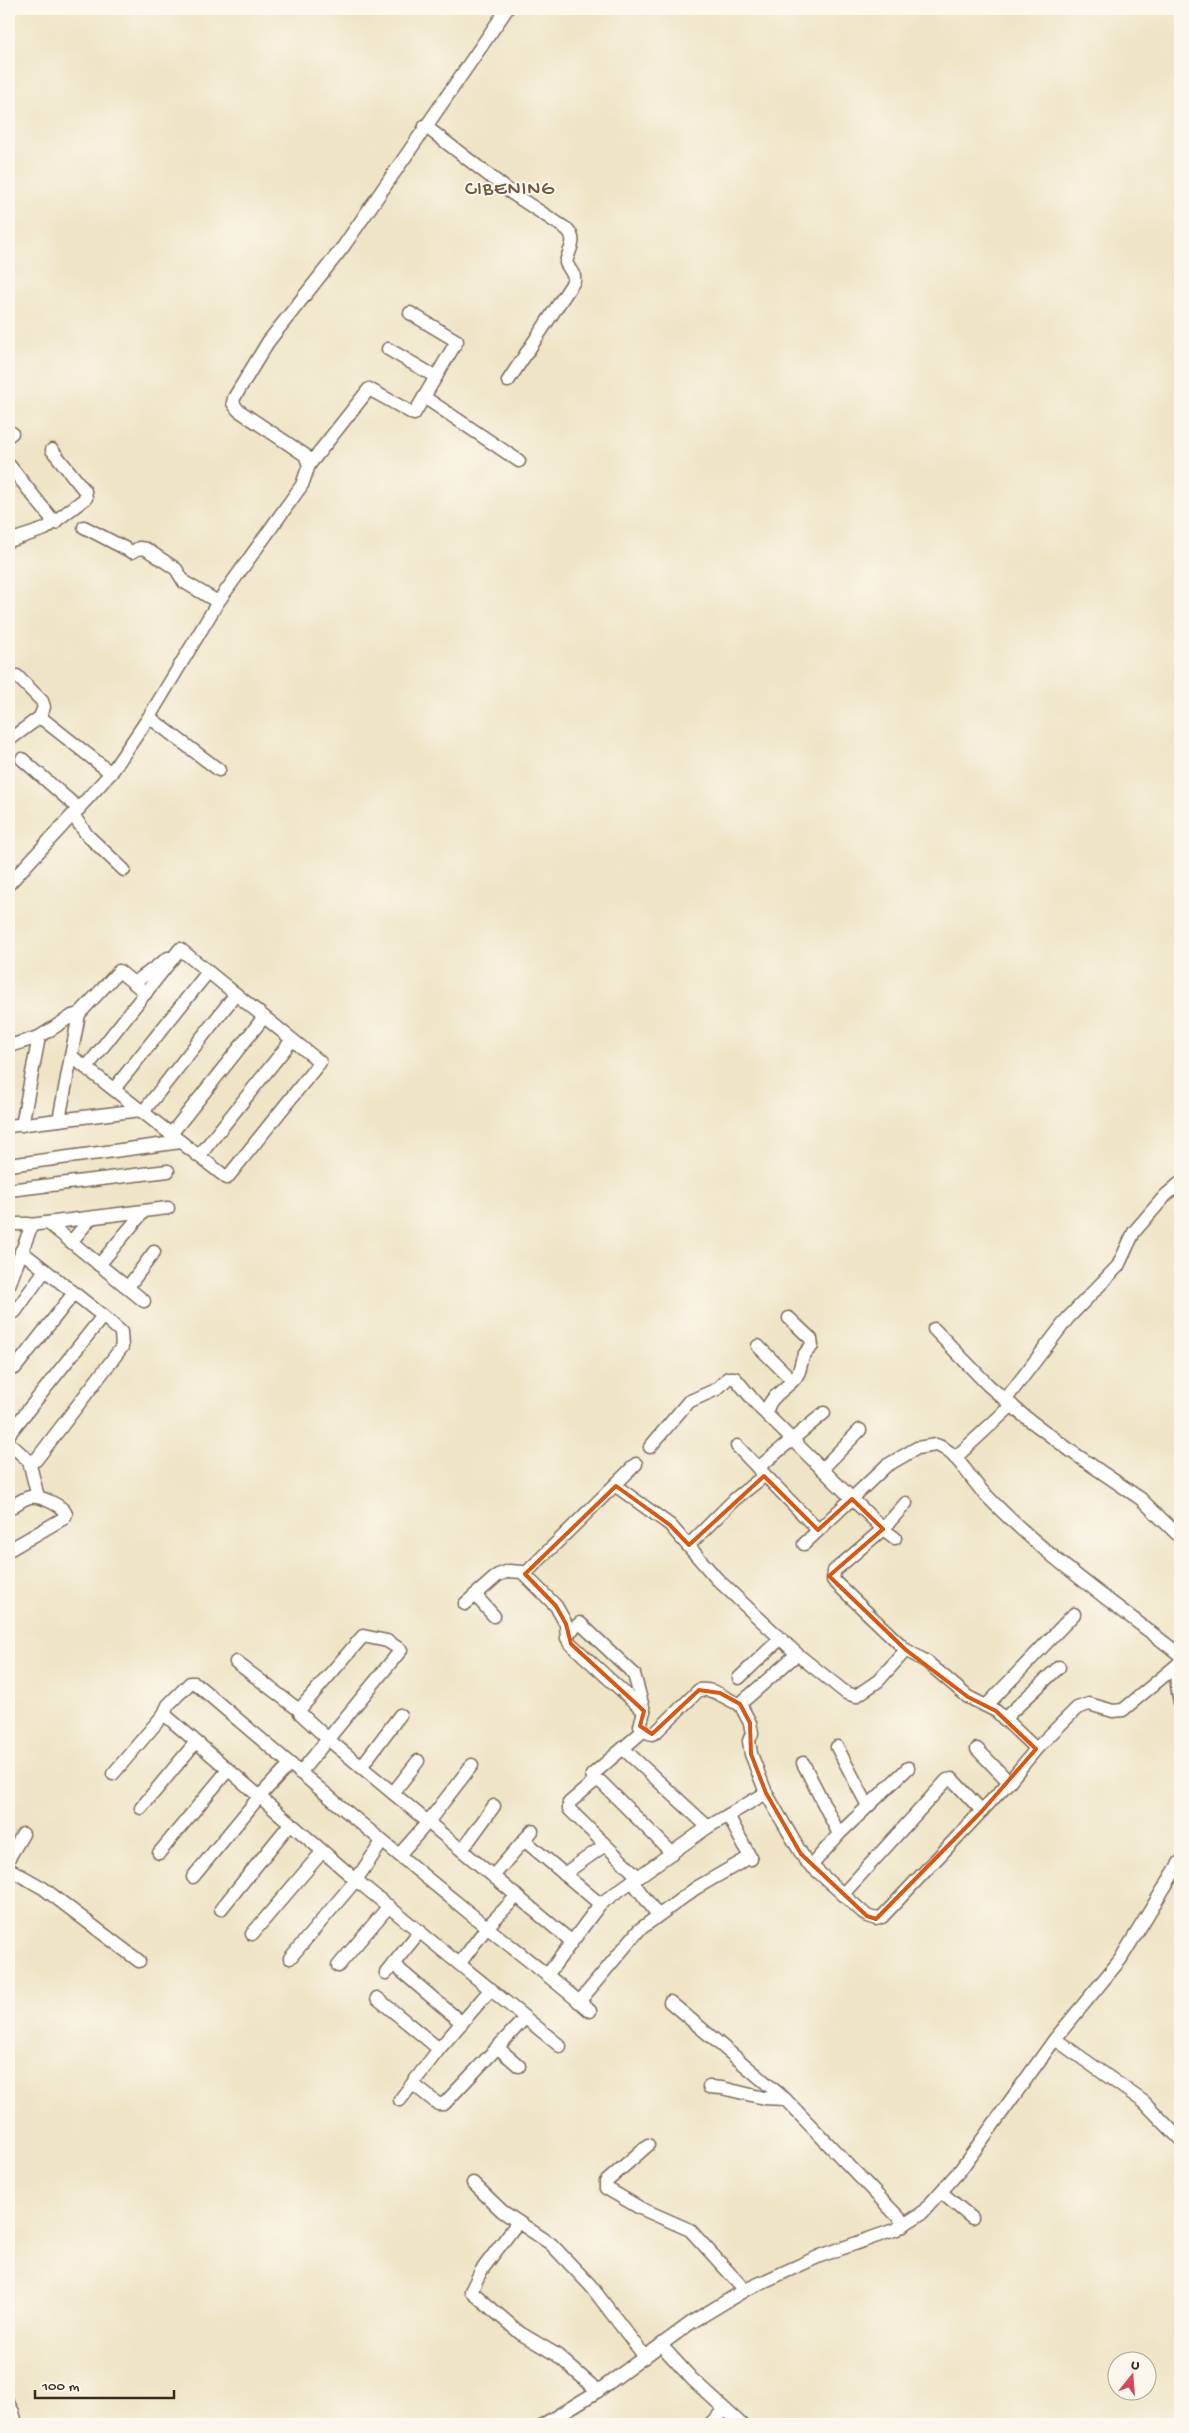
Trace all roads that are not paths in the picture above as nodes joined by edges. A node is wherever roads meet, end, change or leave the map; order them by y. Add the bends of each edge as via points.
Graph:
1 (507, 9) edge
2 (425, 126) junction
3 (410, 313) dead end
4 (388, 349) dead end
5 (436, 376) junction
6 (508, 381) dead end
7 (424, 397) junction
8 (52, 450) dead end
9 (519, 461) dead end
10 (9, 465) edge
11 (309, 465) junction
12 (55, 523) junction
13 (84, 527) dead end
14 (10, 538) edge
15 (218, 602) junction
16 (17, 676) dead end
17 (40, 717) junction
18 (149, 717) junction
19 (10, 736) edge
20 (22, 759) dead end
21 (219, 770) dead end
22 (111, 773) junction
23 (76, 812) junction
24 (124, 870) dead end
25 (9, 884) edge
26 (180, 949) junction
27 (208, 972) junction
28 (134, 982) junction
29 (146, 993) junction
30 (236, 994) junction
31 (80, 1014) junction
32 (264, 1017) junction
33 (38, 1037) junction
34 (292, 1040) junction
35 (9, 1046) edge
36 (71, 1056) junction
37 (86, 1068) junction
38 (114, 1089) junction
39 (142, 1111) junction
40 (59, 1120) junction
41 (15, 1126) edge
42 (176, 1138) junction
43 (199, 1156) junction
44 (9, 1165) edge
45 (168, 1172) dead end
46 (1180, 1183) edge
47 (9, 1190) edge
48 (168, 1208) dead end
49 (144, 1211) junction
50 (91, 1218) junction
51 (48, 1223) junction
52 (9, 1224) edge
53 (30, 1225) junction
54 (71, 1242) junction
55 (22, 1252) junction
56 (154, 1252) dead end
57 (100, 1265) junction
58 (45, 1270) junction
59 (9, 1285) edge
60 (128, 1287) junction
61 (74, 1293) junction
62 (144, 1300) dead end
63 (15, 1312) dead end
64 (103, 1316) junction
65 (789, 1318) dead end
66 (934, 1329) dead end
67 (758, 1346) dead end
68 (15, 1368) dead end
69 (792, 1380) junction
70 (1009, 1402) junction
71 (824, 1413) dead end
72 (767, 1414) junction
73 (860, 1430) dead end
74 (9, 1434) edge
75 (793, 1439) junction
76 (9, 1443) edge
77 (737, 1446) dead end
78 (650, 1447) dead end
79 (955, 1458) junction
80 (29, 1461) junction
81 (636, 1464) dead end
82 (822, 1469) junction
83 (761, 1472) junction
84 (616, 1486) junction
85 (38, 1497) junction
86 (852, 1499) junction
87 (906, 1503) dead end
88 (9, 1509) edge
89 (883, 1529) junction
90 (818, 1530) junction
91 (1180, 1537) edge
92 (895, 1538) dead end
93 (804, 1544) dead end
94 (688, 1545) junction
95 (9, 1550) edge
96 (525, 1574) junction
97 (475, 1596) junction
98 (465, 1604) dead end
99 (1074, 1614) dead end
100 (494, 1616) dead end
101 (567, 1634) junction
102 (780, 1638) junction
103 (906, 1650) junction
104 (611, 1651) junction
105 (797, 1654) junction
106 (1179, 1660) edge
107 (236, 1662) dead end
108 (594, 1667) junction
109 (1059, 1667) dead end
110 (628, 1668) junction
111 (739, 1678) dead end
112 (614, 1684) junction
113 (1180, 1703) edge
114 (740, 1704) junction
115 (987, 1705) junction
116 (299, 1710) junction
117 (644, 1711) junction
118 (164, 1714) junction
119 (400, 1715) dead end
120 (1004, 1719) junction
121 (643, 1731) junction
122 (329, 1740) junction
123 (195, 1743) junction
124 (837, 1747) dead end
125 (977, 1749) dead end
126 (1036, 1749) junction
127 (628, 1753) dead end
128 (418, 1761) dead end
129 (802, 1763) dead end
130 (290, 1764) junction
131 (472, 1765) dead end
132 (361, 1767) junction
133 (908, 1768) dead end
134 (228, 1770) junction
135 (113, 1774) dead end
136 (300, 1774) junction
137 (592, 1775) dead end
138 (1009, 1782) junction
139 (393, 1793) junction
140 (766, 1793) junction
141 (259, 1797) junction
142 (494, 1806) dead end
143 (868, 1806) junction
144 (141, 1808) dead end
145 (982, 1811) junction
146 (728, 1816) junction
147 (428, 1822) junction
148 (290, 1824) junction
149 (708, 1827) junction
150 (23, 1834) dead end
151 (839, 1834) junction
152 (382, 1842) junction
153 (605, 1845) junction
154 (462, 1850) junction
155 (322, 1852) junction
156 (159, 1853) dead end
157 (672, 1853) junction
158 (398, 1855) junction
159 (9, 1858) edge
160 (811, 1866) junction
161 (1179, 1868) edge
162 (9, 1869) edge
163 (564, 1874) junction
164 (494, 1875) junction
165 (193, 1877) dead end
166 (635, 1879) junction
167 (356, 1880) junction
168 (843, 1894) junction
169 (517, 1896) junction
170 (600, 1904) junction
171 (389, 1906) junction
172 (221, 1909) dead end
173 (657, 1914) junction
174 (487, 1927) junction
175 (420, 1931) junction
176 (252, 1934) dead end
177 (571, 1941) junction
178 (290, 1958) dead end
179 (139, 1961) dead end
180 (460, 1963) junction
181 (338, 1966) dead end
182 (548, 1974) junction
183 (491, 1989) junction
184 (377, 1998) dead end
185 (579, 2002) junction
186 (670, 2002) dead end
187 (590, 2011) dead end
188 (525, 2018) junction
189 (462, 2023) junction
190 (1055, 2039) junction
191 (560, 2046) dead end
192 (497, 2047) junction
193 (439, 2049) junction
194 (520, 2066) dead end
195 (413, 2084) junction
196 (709, 2087) dead end
197 (785, 2099) junction
198 (400, 2100) dead end
199 (1180, 2139) edge
200 (648, 2145) dead end
201 (473, 2183) dead end
202 (942, 2193) junction
203 (972, 2218) dead end
204 (518, 2222) junction
205 (905, 2224) junction
206 (745, 2290) junction
207 (661, 2345) junction
208 (645, 2357) junction
209 (598, 2391) junction
210 (9, 2405) edge
211 (724, 2410) junction
212 (16, 2424) edge
213 (544, 2424) edge
214 (710, 2424) edge
215 (741, 2424) edge

1 - 2 street
2 - 6 street via 573,236 574,243 566,263 574,280
2 - 11 street via 343,247 268,342 234,398 238,410 301,452
3 - 5 street via 456,342
4 - 5 street
5 - 7 street
7 - 9 street
7 - 11 street via 414,414 369,389
8 - 12 street via 87,494 84,501
10 - 12 street
11 - 15 street via 302,485
12 - 14 street via 45,529
13 - 15 street via 129,551 146,548 176,569 184,582
15 - 18 street
16 - 17 street via 42,701 44,707
17 - 19 street
17 - 22 street
18 - 21 street
18 - 22 street
20 - 23 street
22 - 23 street
23 - 24 street via 86,836
23 - 25 street
26 - 27 street
26 - 28 street
26 - 29 street
27 - 30 street
27 - 38 street
28 - 29 street
28 - 31 street via 119,970
29 - 37 street
30 - 32 street
30 - 39 street
31 - 33 street
31 - 36 street
32 - 34 street
32 - 42 street
33 - 35 street
33 - 41 street
34 - 43 street
34 - 43 street via 320,1062 228,1178
36 - 37 street
36 - 40 street
37 - 38 street
38 - 39 street
39 - 40 street
39 - 42 street
40 - 41 street
42 - 43 street
42 - 44 street
45 - 47 street
46 - 70 street via 1134,1232 1118,1266 1068,1318
48 - 49 street
49 - 50 street
49 - 57 street
50 - 51 street
50 - 54 street
51 - 53 street
51 - 54 street
52 - 53 street
53 - 55 street
54 - 57 street
55 - 58 street
55 - 59 street
56 - 60 street
57 - 60 street
58 - 61 street
58 - 63 street
60 - 62 street
61 - 64 street
61 - 68 street
64 - 74 street
64 - 80 street via 121,1332 122,1347 36,1460
65 - 69 street via 812,1339 812,1346 803,1354 797,1376
66 - 70 street
67 - 69 street
69 - 72 street via 773,1399
70 - 79 street
70 - 91 street via 1075,1454 1141,1499
71 - 75 street
72 - 75 street
72 - 78 street via 735,1378 728,1378 717,1389 688,1402
73 - 82 street
75 - 82 street
75 - 83 street
76 - 80 street
77 - 83 street
79 - 86 street via 936,1445 917,1448 886,1466
79 - 106 street via 1004,1514
80 - 85 street
81 - 84 street
82 - 86 street
83 - 90 street
83 - 94 street
84 - 94 street via 665,1520
84 - 96 street
85 - 88 street via 26,1498
85 - 95 street via 63,1509 65,1517
86 - 89 street
86 - 90 street
87 - 89 street
89 - 92 street
89 - 103 street via 836,1569 832,1578
90 - 93 street
94 - 102 street via 717,1579
96 - 97 street via 503,1572
96 - 101 street via 556,1606 566,1624
97 - 98 street
97 - 100 street
99 - 115 street
101 - 104 street via 580,1623
101 - 108 street via 571,1644
102 - 105 street
102 - 111 street
103 - 105 street via 878,1681 856,1696 846,1693
103 - 115 street via 927,1662 968,1697
104 - 108 street
104 - 110 street
105 - 114 street
106 - 113 street
106 - 126 street via 1123,1710 1113,1711 1089,1704 1077,1708
107 - 116 street
108 - 112 street
109 - 120 street
110 - 112 street
110 - 117 street via 638,1683
112 - 117 street
114 - 121 street via 720,1693 699,1690 656,1732
114 - 140 street via 750,1723 751,1754
115 - 120 street
116 - 122 street
116 - 122 street via 362,1636 387,1641 401,1650
117 - 121 street via 640,1726
118 - 123 street
118 - 130 street via 168,1705 195,1682
118 - 135 street
119 - 132 street
120 - 126 street
121 - 137 street
122 - 132 street
122 - 136 street
123 - 134 street
123 - 144 street
124 - 143 street
125 - 138 street
126 - 138 street
127 - 149 street
128 - 139 street
129 - 151 street
130 - 136 street
130 - 141 street
131 - 147 street
132 - 139 street
133 - 143 street
134 - 141 street
134 - 156 street
136 - 152 street
138 - 145 street
139 - 147 street
140 - 146 street
140 - 160 street
141 - 148 street
141 - 165 street
142 - 154 street
143 - 151 street
145 - 168 street via 882,1917 867,1916
145 - 168 street via 952,1779 947,1780
146 - 149 street
146 - 173 street via 751,1858
147 - 154 street
147 - 158 street
148 - 155 street
148 - 172 street
149 - 157 street
150 - 159 street
151 - 160 street
152 - 158 street
152 - 167 street
153 - 157 street via 568,1807 596,1780
153 - 163 street
153 - 166 street
154 - 164 street
155 - 167 street
155 - 176 street
157 - 166 street
158 - 174 street
160 - 168 street
161 - 190 street via 1120,1960
162 - 179 street via 44,1888
163 - 164 street via 528,1835
163 - 170 street
164 - 169 street
166 - 170 street
166 - 173 street
167 - 171 street
167 - 178 street
169 - 174 street
169 - 177 street
170 - 177 street
171 - 175 street
171 - 181 street
173 - 185 street via 619,1951
174 - 180 street
174 - 182 street
175 - 180 street
175 - 189 street via 390,1969
177 - 182 street
180 - 183 street
182 - 185 street
183 - 188 street
183 - 189 street
184 - 193 street
185 - 187 street
186 - 197 street
188 - 191 street
188 - 192 street
189 - 193 street
190 - 199 street via 1144,2102
190 - 202 street
192 - 194 street
192 - 195 street via 444,2104 438,2104
193 - 195 street
195 - 198 street
196 - 197 street
197 - 205 street
200 - 206 street via 606,2182 606,2188 640,2208 690,2230
201 - 204 street
202 - 203 street
202 - 205 street
204 - 208 street via 543,2237 567,2260
204 - 209 street via 481,2271 471,2291 520,2333 557,2355
205 - 206 street via 820,2256
206 - 207 street
207 - 208 street
207 - 211 street
208 - 209 street
209 - 213 street
210 - 212 street
211 - 214 street
211 - 215 street

